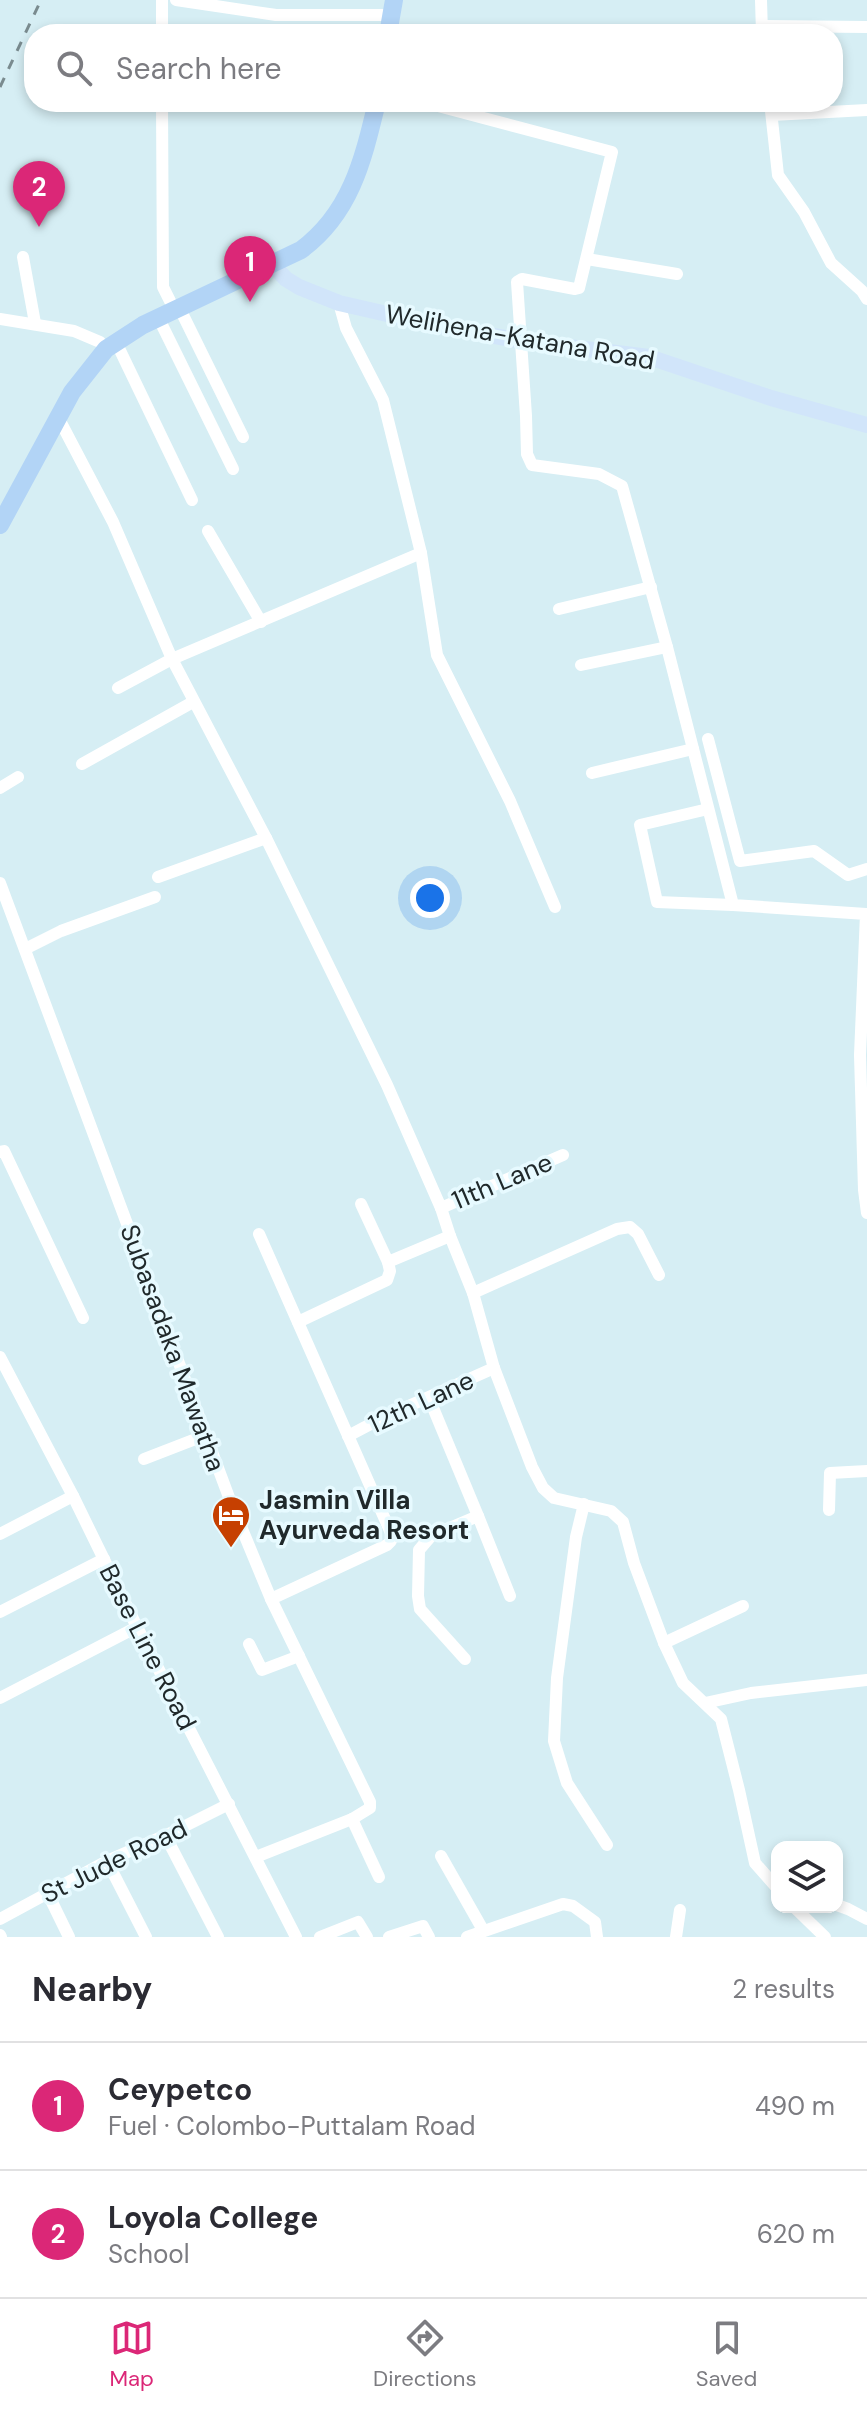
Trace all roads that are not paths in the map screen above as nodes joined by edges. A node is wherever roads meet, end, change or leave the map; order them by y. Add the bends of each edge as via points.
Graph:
1 (162, 0) edge
2 (176, 0) edge
3 (394, 0) edge
4 (761, 0) edge
5 (194, 2) edge
6 (382, 16) edge
7 (162, 24) edge
8 (390, 24) edge
9 (762, 24) edge
10 (867, 27) edge
11 (843, 28) edge
12 (843, 110) edge
13 (867, 110) edge
14 (162, 112) edge
15 (365, 112) edge
16 (374, 112) edge
17 (461, 112) edge
18 (771, 112) edge
19 (23, 257) dead end
20 (587, 259) junction
21 (270, 262) junction
22 (677, 274) dead end
23 (867, 299) edge
24 (339, 303) junction
25 (175, 304) junction
26 (158, 317) junction
27 (0, 319) edge
28 (35, 323) junction
29 (521, 341) junction
30 (108, 343) junction
31 (58, 417) junction
32 (867, 425) edge
33 (243, 437) dead end
34 (233, 469) dead end
35 (192, 500) dead end
36 (0, 502) edge
37 (0, 525) edge
38 (208, 531) dead end
39 (421, 553) junction
40 (651, 587) junction
41 (559, 609) dead end
42 (261, 622) junction
43 (667, 647) junction
44 (172, 659) junction
45 (581, 665) dead end
46 (118, 688) dead end
47 (193, 702) junction
48 (708, 739) dead end
49 (693, 749) junction
50 (82, 764) dead end
51 (592, 773) dead end
52 (18, 777) dead end
53 (0, 788) edge
54 (708, 809) junction
55 (266, 838) junction
56 (867, 869) edge
57 (158, 877) dead end
58 (0, 883) edge
59 (155, 897) dead end
60 (733, 905) junction
61 (555, 907) dead end
62 (866, 908) edge
63 (25, 949) junction
64 (0, 1152) edge
65 (563, 1155) dead end
66 (361, 1204) dead end
67 (441, 1208) junction
68 (867, 1213) edge
69 (259, 1234) dead end
70 (450, 1236) junction
71 (388, 1262) junction
72 (659, 1275) dead end
73 (473, 1293) junction
74 (83, 1318) dead end
75 (298, 1322) junction
76 (0, 1358) edge
77 (494, 1368) junction
78 (429, 1398) junction
79 (206, 1435) junction
80 (348, 1436) junction
81 (144, 1459) dead end
82 (867, 1471) edge
83 (73, 1496) junction
84 (584, 1504) junction
85 (829, 1510) dead end
86 (478, 1516) junction
87 (0, 1534) edge
88 (104, 1559) junction
89 (510, 1596) dead end
90 (271, 1599) junction
91 (743, 1606) dead end
92 (0, 1612) edge
93 (137, 1627) junction
94 (664, 1643) junction
95 (249, 1644) dead end
96 (299, 1656) junction
97 (465, 1659) dead end
98 (867, 1680) edge
99 (0, 1698) edge
100 (705, 1703) junction
101 (229, 1804) junction
102 (352, 1819) junction
103 (165, 1835) junction
104 (607, 1845) dead end
105 (441, 1856) dead end
106 (256, 1857) junction
107 (107, 1861) junction
108 (379, 1877) dead end
109 (771, 1881) edge
110 (48, 1894) junction
111 (843, 1907) edge
112 (680, 1910) dead end
113 (800, 1913) edge
114 (0, 1919) edge
115 (867, 1919) edge
116 (483, 1930) junction
117 (69, 1937) edge
118 (146, 1937) edge
119 (218, 1937) edge
120 (296, 1937) edge
121 (320, 1937) edge
122 (367, 1937) edge
123 (389, 1937) edge
124 (429, 1937) edge
125 (467, 1937) edge
126 (597, 1937) edge
127 (676, 1937) edge
128 (825, 1937) edge

1 - 7 street
2 - 5 street
3 - 8 highway
4 - 9 street
5 - 6 street via 276,15
10 - 11 street
12 - 13 street
14 - 25 street via 163,287
15 - 21 highway via 353,159 318,228
16 - 21 highway via 357,172 336,216 310,243
17 - 20 street via 612,152
18 - 23 street via 778,175 831,263
19 - 28 street
20 - 22 street
20 - 29 street via 579,288 517,282
21 - 24 main road, Welihena-Katana Road via 299,287
21 - 25 highway
24 - 29 main road, Welihena-Katana Road
24 - 39 street via 383,400
25 - 26 highway
25 - 30 highway via 128,322
25 - 33 street
26 - 30 highway
26 - 34 street
27 - 28 street
28 - 30 street
29 - 32 main road, Welihena-Katana Road via 649,357
29 - 40 street via 527,454 532,465 599,474 622,486
30 - 31 highway
30 - 35 street
30 - 36 highway via 85,356 67,380
31 - 37 highway
31 - 44 street via 113,522
38 - 42 street
39 - 42 street
39 - 61 street via 437,655 510,801
40 - 41 street
40 - 43 street
42 - 44 street
43 - 45 street
43 - 49 street
44 - 46 street
44 - 47 street
47 - 50 street
47 - 55 street
48 - 56 street via 740,861 814,851 848,875
49 - 51 street
49 - 54 street
52 - 53 street
54 - 60 street
54 - 60 street via 640,825 657,902
55 - 57 street
55 - 67 street
58 - 63 street, Subasadaka Mawatha
59 - 63 street
60 - 62 street
62 - 68 street via 860,1055
63 - 79 street, Subasadaka Mawatha
64 - 74 street via 4,1151
65 - 67 street, 11th Lane
66 - 71 street
67 - 70 street
69 - 75 street
70 - 71 street
70 - 73 street
71 - 75 street via 387,1280
72 - 73 street via 630,1227
73 - 77 street
75 - 80 street
76 - 83 street, Base Line Road
77 - 78 street, 12th Lane
77 - 84 street via 543,1488 554,1498
78 - 80 street, 12th Lane
78 - 86 street
79 - 81 street
79 - 90 street, Subasadaka Mawatha
80 - 90 street via 391,1541
82 - 85 street via 830,1473
83 - 87 street
83 - 88 street, Base Line Road
84 - 94 street via 611,1511 623,1522
84 - 104 street via 557,1678 554,1741 567,1783
86 - 89 street
86 - 97 street via 431,1536 419,1550 420,1609
88 - 92 street
88 - 93 street, Base Line Road
90 - 96 street, Subasadaka Mawatha
91 - 94 street
93 - 99 street
93 - 101 street, Base Line Road
94 - 100 street via 683,1683
95 - 96 street via 262,1670
96 - 102 street, Subasadaka Mawatha via 370,1802 370,1808
98 - 100 street
100 - 109 street via 721,1719 755,1863
101 - 103 street, St Jude Road
101 - 106 street, Base Line Road
102 - 106 street
102 - 108 street
103 - 107 street, St Jude Road
103 - 119 street
105 - 116 street
106 - 120 street, Base Line Road
107 - 110 street, St Jude Road
107 - 118 street
110 - 114 street, St Jude Road
110 - 117 street
111 - 115 street
112 - 127 street
113 - 128 street
116 - 125 street
116 - 126 street via 567,1904 595,1922
121 - 122 street via 358,1922
123 - 124 street via 423,1926

